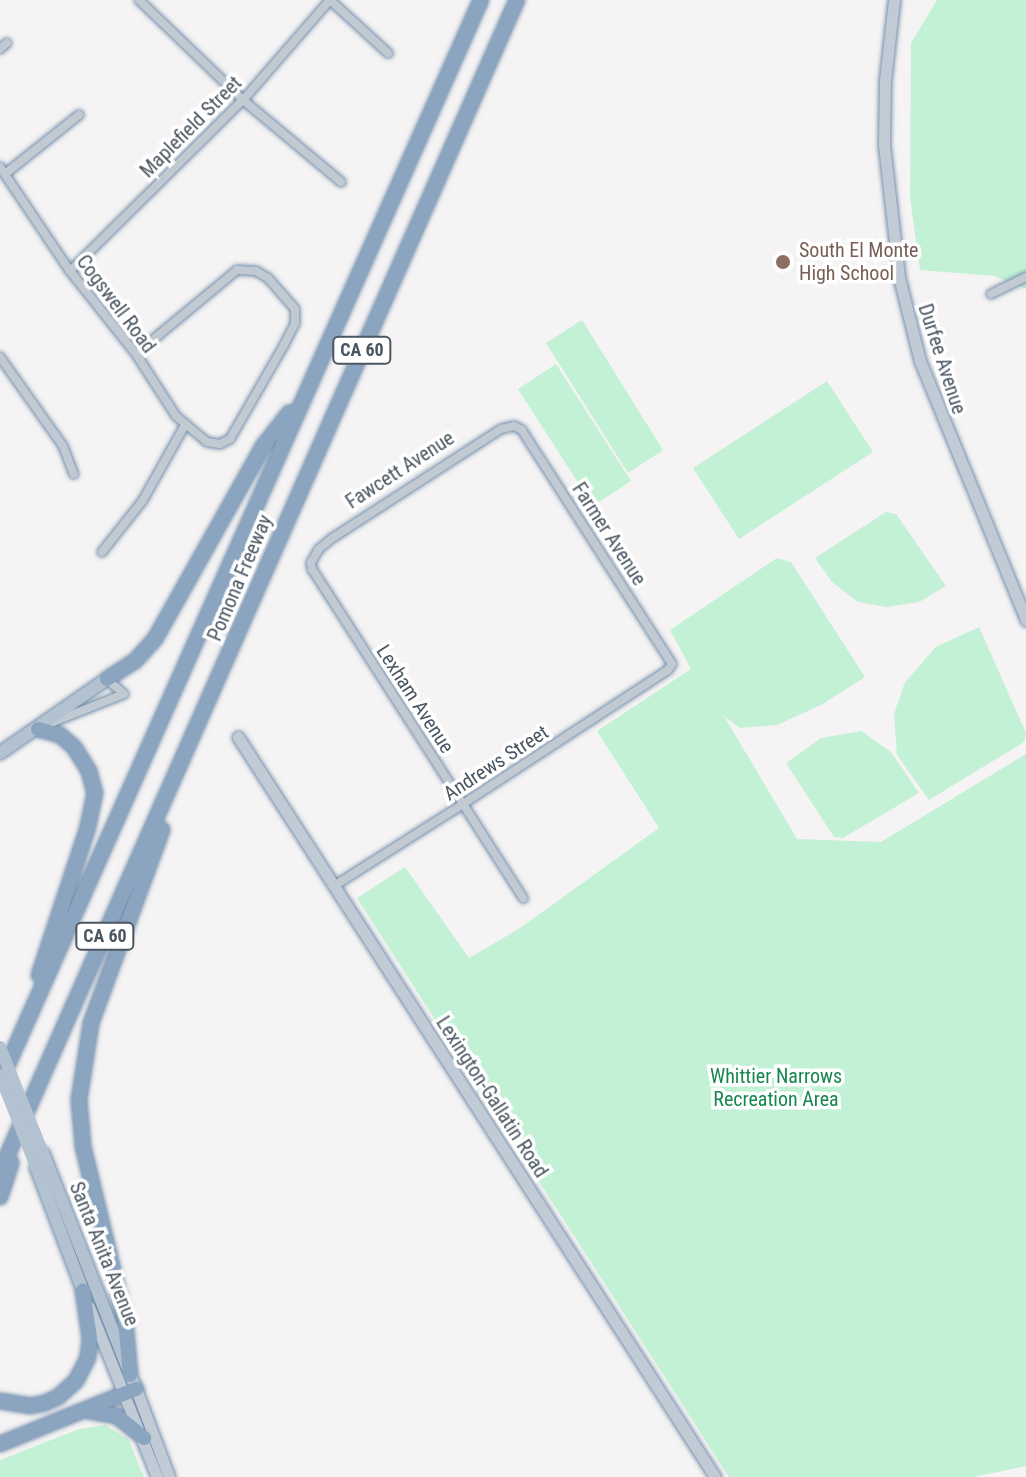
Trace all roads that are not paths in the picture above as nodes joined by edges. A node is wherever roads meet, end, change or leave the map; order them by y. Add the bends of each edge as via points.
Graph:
1 (139, 0) edge
2 (330, 0) edge
3 (481, 0) edge
4 (517, 0) edge
5 (894, 0) edge
6 (388, 53) dead end
7 (243, 100) junction
8 (79, 115) dead end
9 (3, 171) edge
10 (341, 182) dead end
11 (70, 271) junction
12 (1026, 277) edge
13 (991, 294) dead end
14 (136, 354) junction
15 (0, 357) edge
16 (302, 398) junction
17 (185, 425) junction
18 (514, 426) joint
19 (74, 474) dead end
20 (102, 552) dead end
21 (313, 557) joint
22 (1026, 620) edge
23 (672, 664) joint
24 (107, 679) junction
25 (210, 701) junction
26 (38, 729) junction
27 (238, 737) dead end
28 (0, 753) edge
29 (463, 804) junction
30 (334, 886) junction
31 (523, 898) dead end
32 (0, 1047) edge
33 (10, 1061) junction
34 (0, 1075) edge
35 (0, 1082) edge
36 (34, 1096) junction
37 (0, 1172) edge
38 (0, 1197) edge
39 (83, 1291) junction
40 (131, 1386) junction
41 (0, 1401) edge
42 (80, 1411) junction
43 (144, 1438) junction
44 (0, 1444) edge
45 (157, 1477) edge
46 (169, 1477) edge
47 (715, 1477) edge

1 - 7 street
2 - 6 street
2 - 7 street, Maplefield Street
3 - 16 highway, Pomona Freeway / CA 60
4 - 25 highway, Pomona Freeway / CA 60
5 - 22 main road, Durfee Avenue via 884,145 899,277 920,361
7 - 10 street
7 - 11 street, Maplefield Street
8 - 9 street
9 - 11 street, Cogswell Road
11 - 14 street, Cogswell Road
12 - 13 street
14 - 17 street, Cogswell Road
14 - 17 street, Cogswell Road via 237,270 268,278 292,303 297,315 284,345 230,439 207,442
15 - 19 street via 63,446
16 - 24 highway via 264,445 155,639 135,661
16 - 33 highway, Pomona Freeway / CA 60
17 - 20 street via 143,500
18 - 21 street, Fawcett Avenue via 501,429 339,533
18 - 23 street, Farmer Avenue via 522,430
21 - 29 street, Lexham Avenue via 312,569
23 - 29 street, Andrews Street
24 - 26 main road
24 - 26 street via 124,694
25 - 36 highway, Pomona Freeway / CA 60
25 - 40 highway via 104,985 80,1077 83,1146 125,1320
26 - 28 main road
26 - 33 highway via 60,735 74,747 95,793
27 - 30 main road, Lexington-Gallatin Road
29 - 30 street, Andrews Street
29 - 31 street, Lexham Avenue
30 - 47 main road, Lexington-Gallatin Road
32 - 40 main road, Santa Anita Avenue, bridge
33 - 35 highway, Pomona Freeway / CA 60
34 - 39 main road, Santa Anita Avenue, bridge
36 - 37 highway, Pomona Freeway / CA 60
36 - 38 highway
39 - 40 main road, Santa Anita Avenue
39 - 41 highway via 90,1338 76,1381 45,1403
40 - 42 highway
40 - 43 main road, Santa Anita Avenue
40 - 46 main road, Santa Anita Avenue
42 - 43 highway via 117,1416
42 - 44 highway
43 - 45 main road, Santa Anita Avenue

